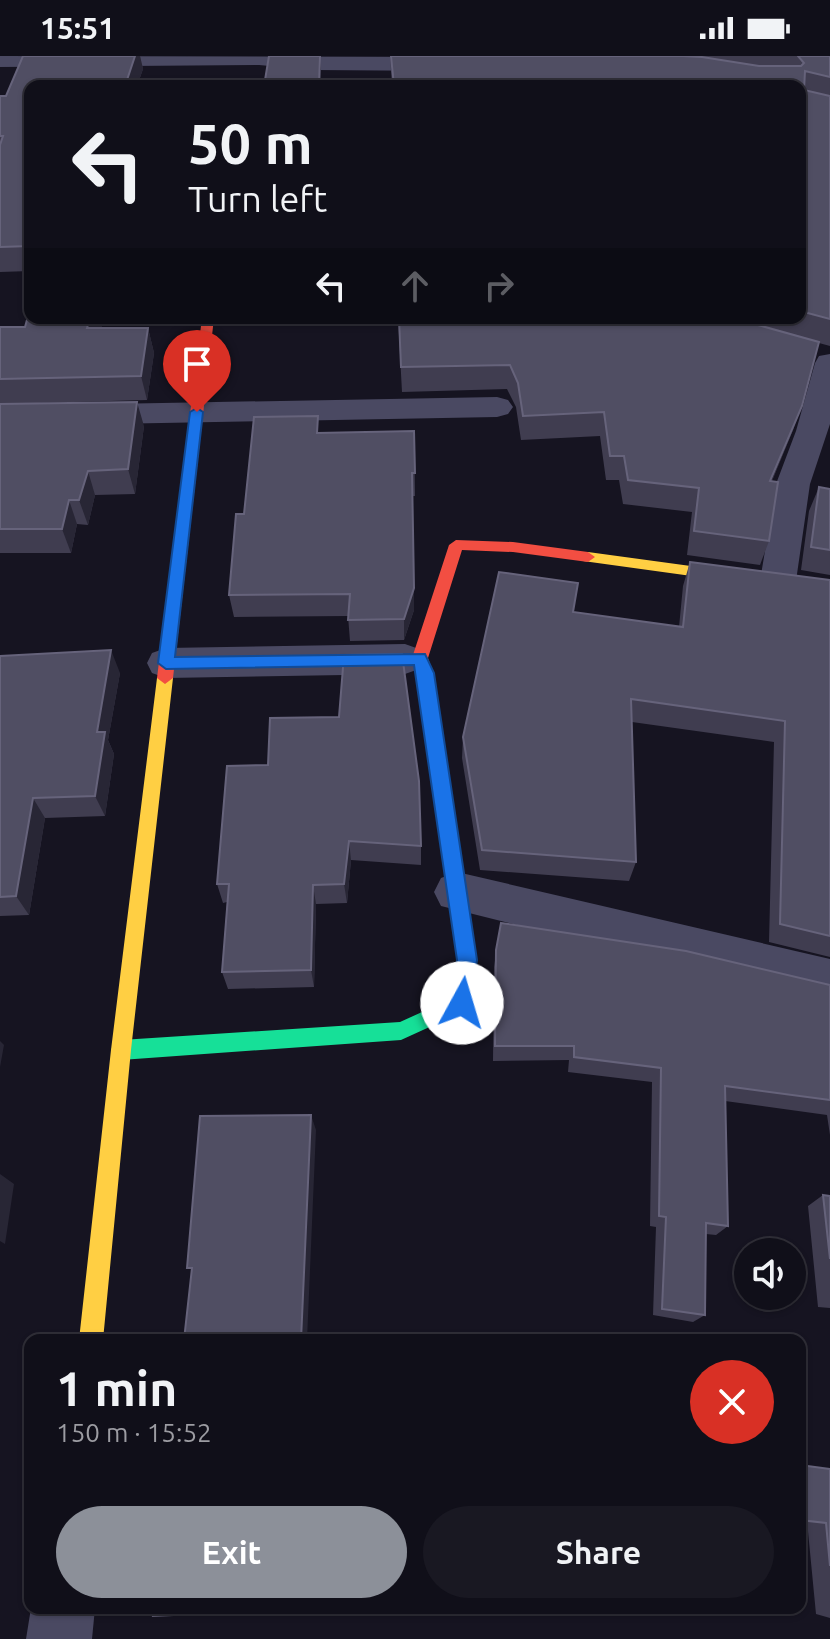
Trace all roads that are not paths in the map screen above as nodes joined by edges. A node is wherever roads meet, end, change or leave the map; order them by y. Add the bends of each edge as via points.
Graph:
1 (75, 58) edge
2 (0, 60) edge
3 (258, 66) edge
4 (469, 69) edge
5 (0, 76) edge
6 (198, 80) edge
7 (207, 324) edge
8 (820, 358) edge
9 (497, 407) dead end
10 (197, 412) junction
11 (0, 416) edge
12 (778, 581) junction
13 (830, 590) edge
14 (420, 658) junction
15 (166, 663) junction
16 (457, 892) junction
17 (830, 981) edge
18 (121, 1050) junction
19 (92, 1334) edge
20 (62, 1614) edge
21 (59, 1639) edge

1 - 2 street
1 - 3 street
3 - 4 street
5 - 6 street
7 - 10 street
8 - 12 street via 812,431 793,484
9 - 10 street
10 - 11 street
10 - 15 street
12 - 13 street
12 - 14 street via 513,547 456,545
14 - 15 street
14 - 16 street
15 - 18 street
16 - 17 street
16 - 18 street via 467,960 462,1003 401,1031
18 - 19 street
20 - 21 street

